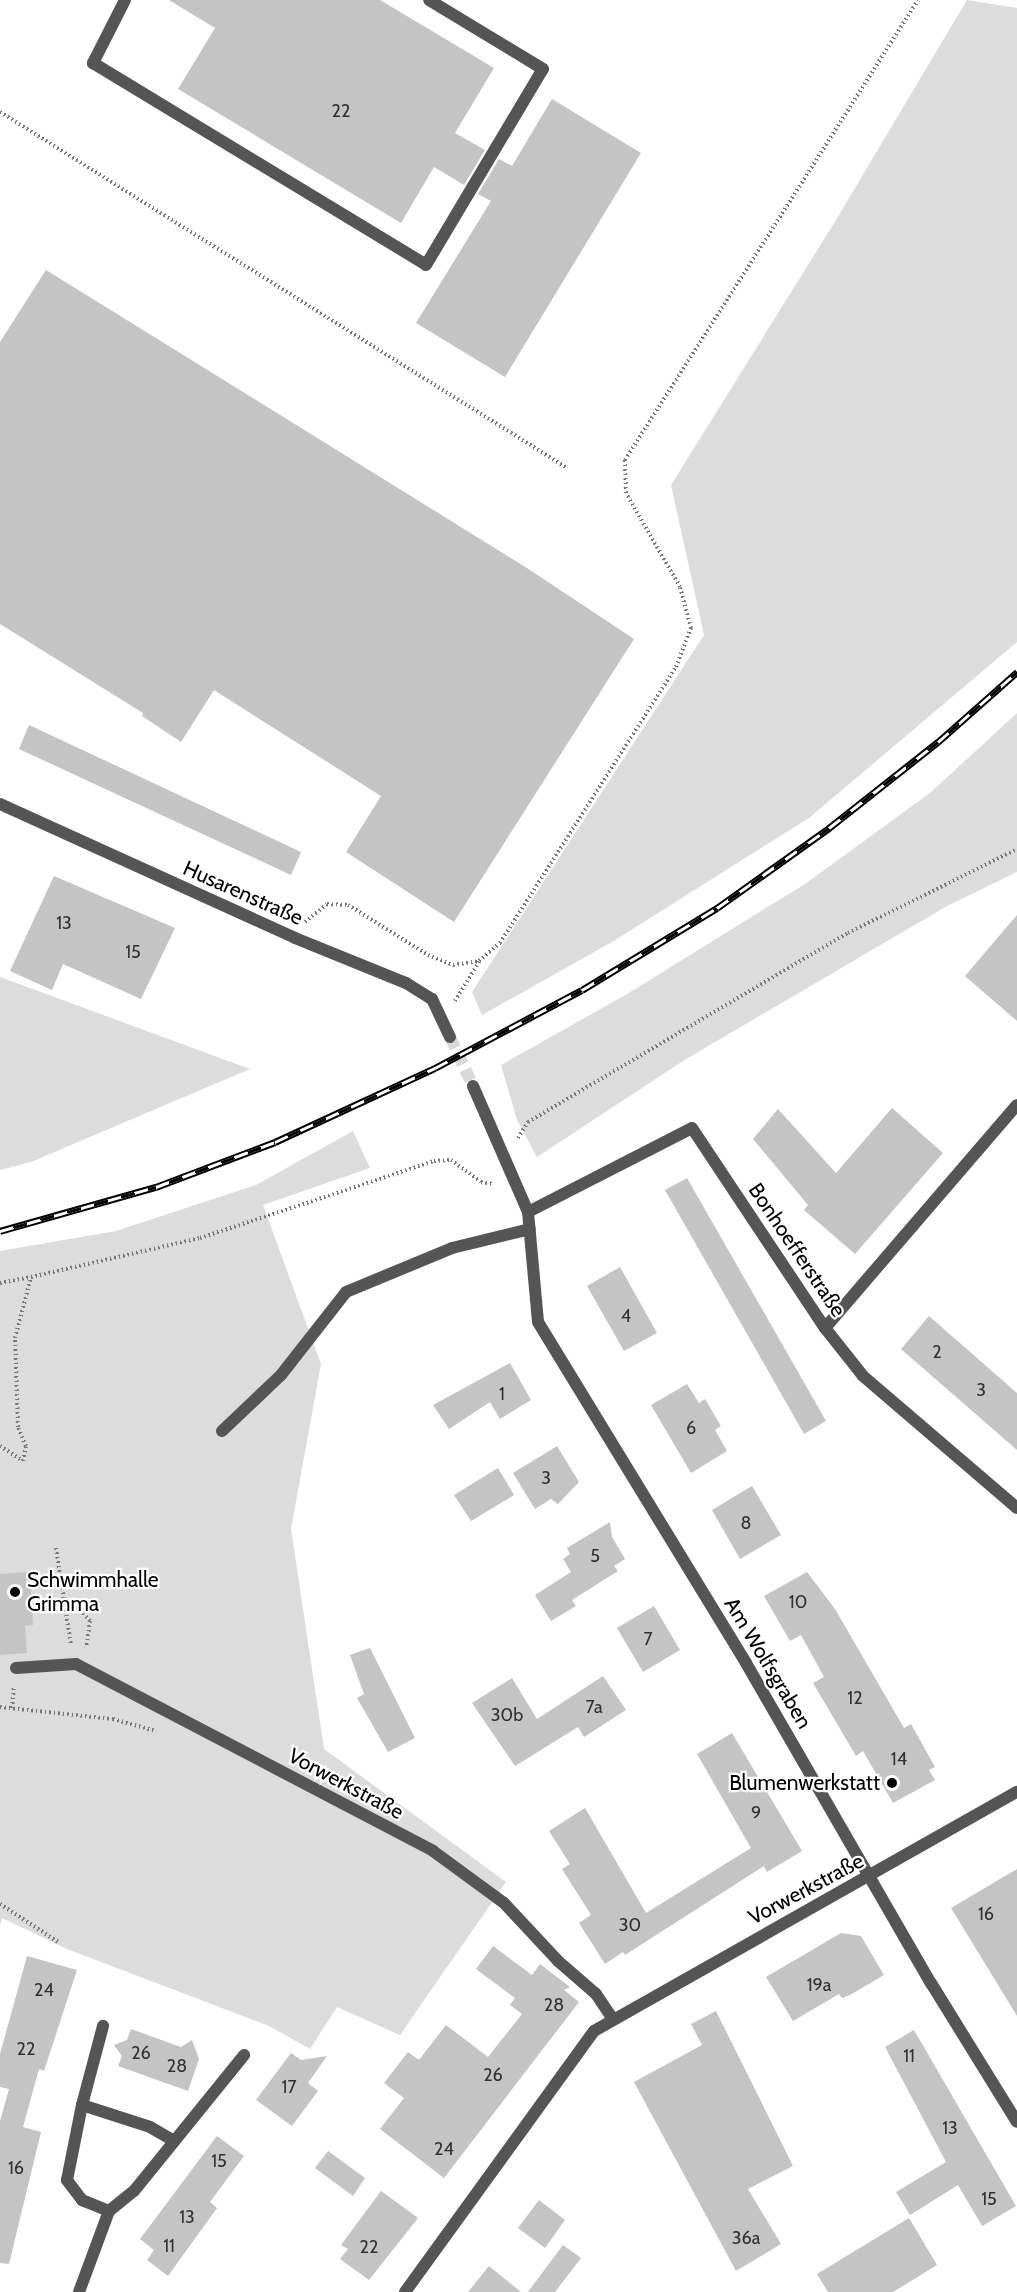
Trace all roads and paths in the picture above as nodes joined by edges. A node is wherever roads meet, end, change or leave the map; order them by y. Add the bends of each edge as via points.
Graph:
1 (125, 0) edge
2 (429, 0) edge
3 (918, 0) edge
4 (0, 112) edge
5 (567, 468) dead end
6 (0, 804) edge
7 (1017, 849) edge
8 (295, 938) junction
9 (479, 961) junction
10 (444, 1021) junction
11 (450, 1036) tunnel mouth
12 (473, 1086) tunnel mouth
13 (1017, 1105) edge
14 (511, 1175) junction
15 (528, 1212) junction
16 (530, 1229) junction
17 (32, 1277) junction
18 (0, 1283) edge
19 (825, 1328) junction
20 (222, 1431) dead end
21 (0, 1446) edge
22 (1017, 1508) edge
23 (56, 1548) dead end
24 (62, 1602) junction
25 (65, 1625) dead end
26 (81, 1667) junction
27 (16, 1668) dead end
28 (0, 1707) edge
29 (167, 1734) dead end
30 (1017, 1792) edge
31 (870, 1877) junction
32 (0, 1904) edge
33 (58, 1942) dead end
34 (612, 2018) junction
35 (103, 2026) dead end
36 (244, 2055) dead end
37 (82, 2105) junction
38 (1017, 2122) edge
39 (174, 2141) junction
40 (109, 2211) junction
41 (79, 2292) edge
42 (405, 2292) edge

1 - 2 street via 93,63 426,265 543,69
3 - 9 path via 625,460 626,494 680,587 691,628 676,667 500,943
4 - 5 path
6 - 8 street, Husarenstraße
7 - 14 path via 848,933 528,1122 518,1137
8 - 9 path via 306,921 327,904 348,905 428,955 453,964
8 - 10 street, Husarenstraße via 406,983 432,999
9 - 10 path via 458,991
10 - 11 street, Husarenstraße
12 - 14 street
13 - 19 street
14 - 15 street
14 - 17 path via 493,1185 481,1182 451,1160 434,1161 200,1238
15 - 16 street, Am Wolfsgraben
15 - 19 street, Bonhoefferstraße via 693,1128
16 - 20 street via 452,1248 346,1292 281,1375
16 - 31 street, Am Wolfsgraben via 538,1322 740,1653
17 - 18 path
17 - 21 path via 15,1338 18,1427 26,1446 23,1461
19 - 22 street, Bonhoefferstraße via 863,1377
23 - 24 path
24 - 25 path
24 - 26 path via 83,1612 90,1621
26 - 27 street, Vorwerkstraße
26 - 34 street, Vorwerkstraße via 433,1851 504,1903 558,1961 596,1994
28 - 29 path via 113,1719
30 - 31 street, Vorwerkstraße
31 - 34 street, Vorwerkstraße
31 - 38 street, Am Wolfsgraben
32 - 33 path
34 - 42 street, Vorwerkstraße via 579,2049
35 - 37 street
36 - 39 street
37 - 39 street via 150,2127
37 - 40 street via 67,2180 82,2200
39 - 40 street via 134,2191
40 - 41 street

